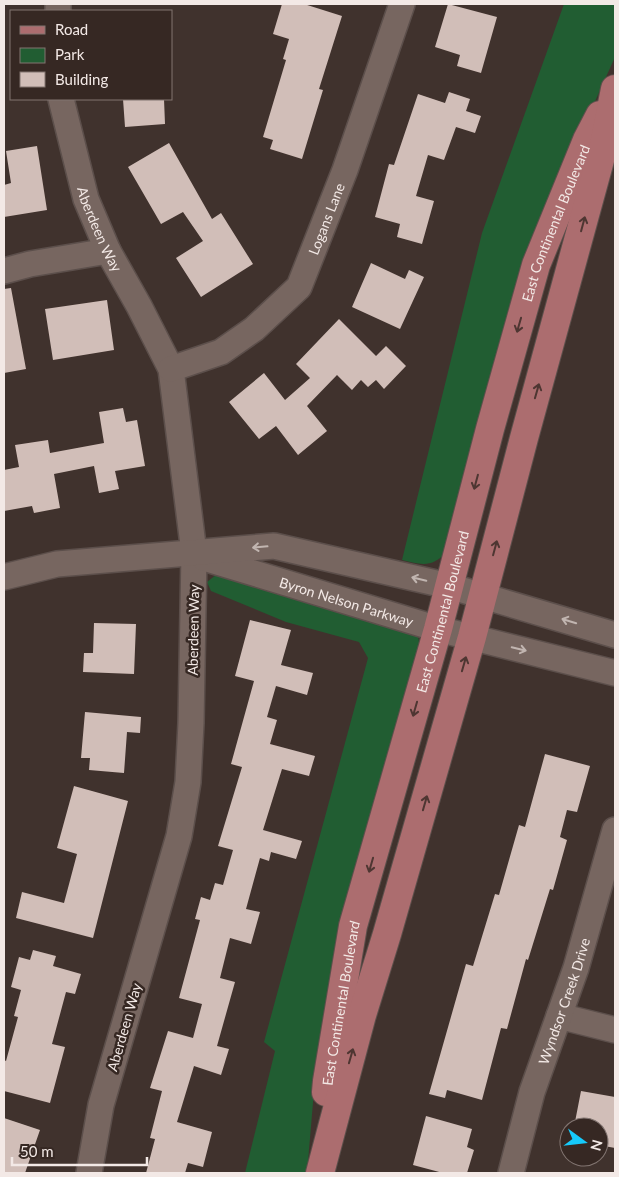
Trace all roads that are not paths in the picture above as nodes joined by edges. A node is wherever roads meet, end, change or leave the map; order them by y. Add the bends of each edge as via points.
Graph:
1 (402, 4) edge
2 (615, 87) edge
3 (61, 100) edge
4 (108, 251) junction
5 (4, 271) edge
6 (170, 369) junction
7 (194, 553) junction
8 (4, 577) edge
9 (449, 586) junction
10 (483, 595) junction
11 (438, 629) junction
12 (615, 635) edge
13 (472, 637) junction
14 (615, 674) edge
15 (615, 830) edge
16 (559, 1016) junction
17 (615, 1030) edge
18 (322, 1163) edge
19 (89, 1173) edge
20 (511, 1173) edge

1 - 6 street, Logans Lane via 345,170 299,287 254,329 221,352
2 -> 9 main road, East Continental Boulevard via 587,140 536,266
10 -> 2 main road, East Continental Boulevard via 604,149
3 - 4 street, Aberdeen Way via 86,198
4 - 5 street
4 - 6 street, Aberdeen Way
6 - 7 street, Aberdeen Way
7 - 8 street, Byron Nelson Parkway via 57,564
9 -> 7 street, Byron Nelson Parkway via 274,546
7 - 11 street, Byron Nelson Parkway
7 - 19 street, Aberdeen Way via 188,782 179,836 102,1104
9 - 10 street, Byron Nelson Parkway
9 - 11 main road, East Continental Boulevard
12 -> 10 street, Byron Nelson Parkway
10 - 13 main road, East Continental Boulevard
11 - 13 street, Byron Nelson Parkway
11 -> 18 main road, East Continental Boulevard via 353,926 327,1081
13 -> 14 street, Byron Nelson Parkway
18 -> 13 main road, East Continental Boulevard
15 - 16 street, Wyndsor Creek Drive
16 - 17 street
16 - 20 street, Wyndsor Creek Drive via 532,1092

